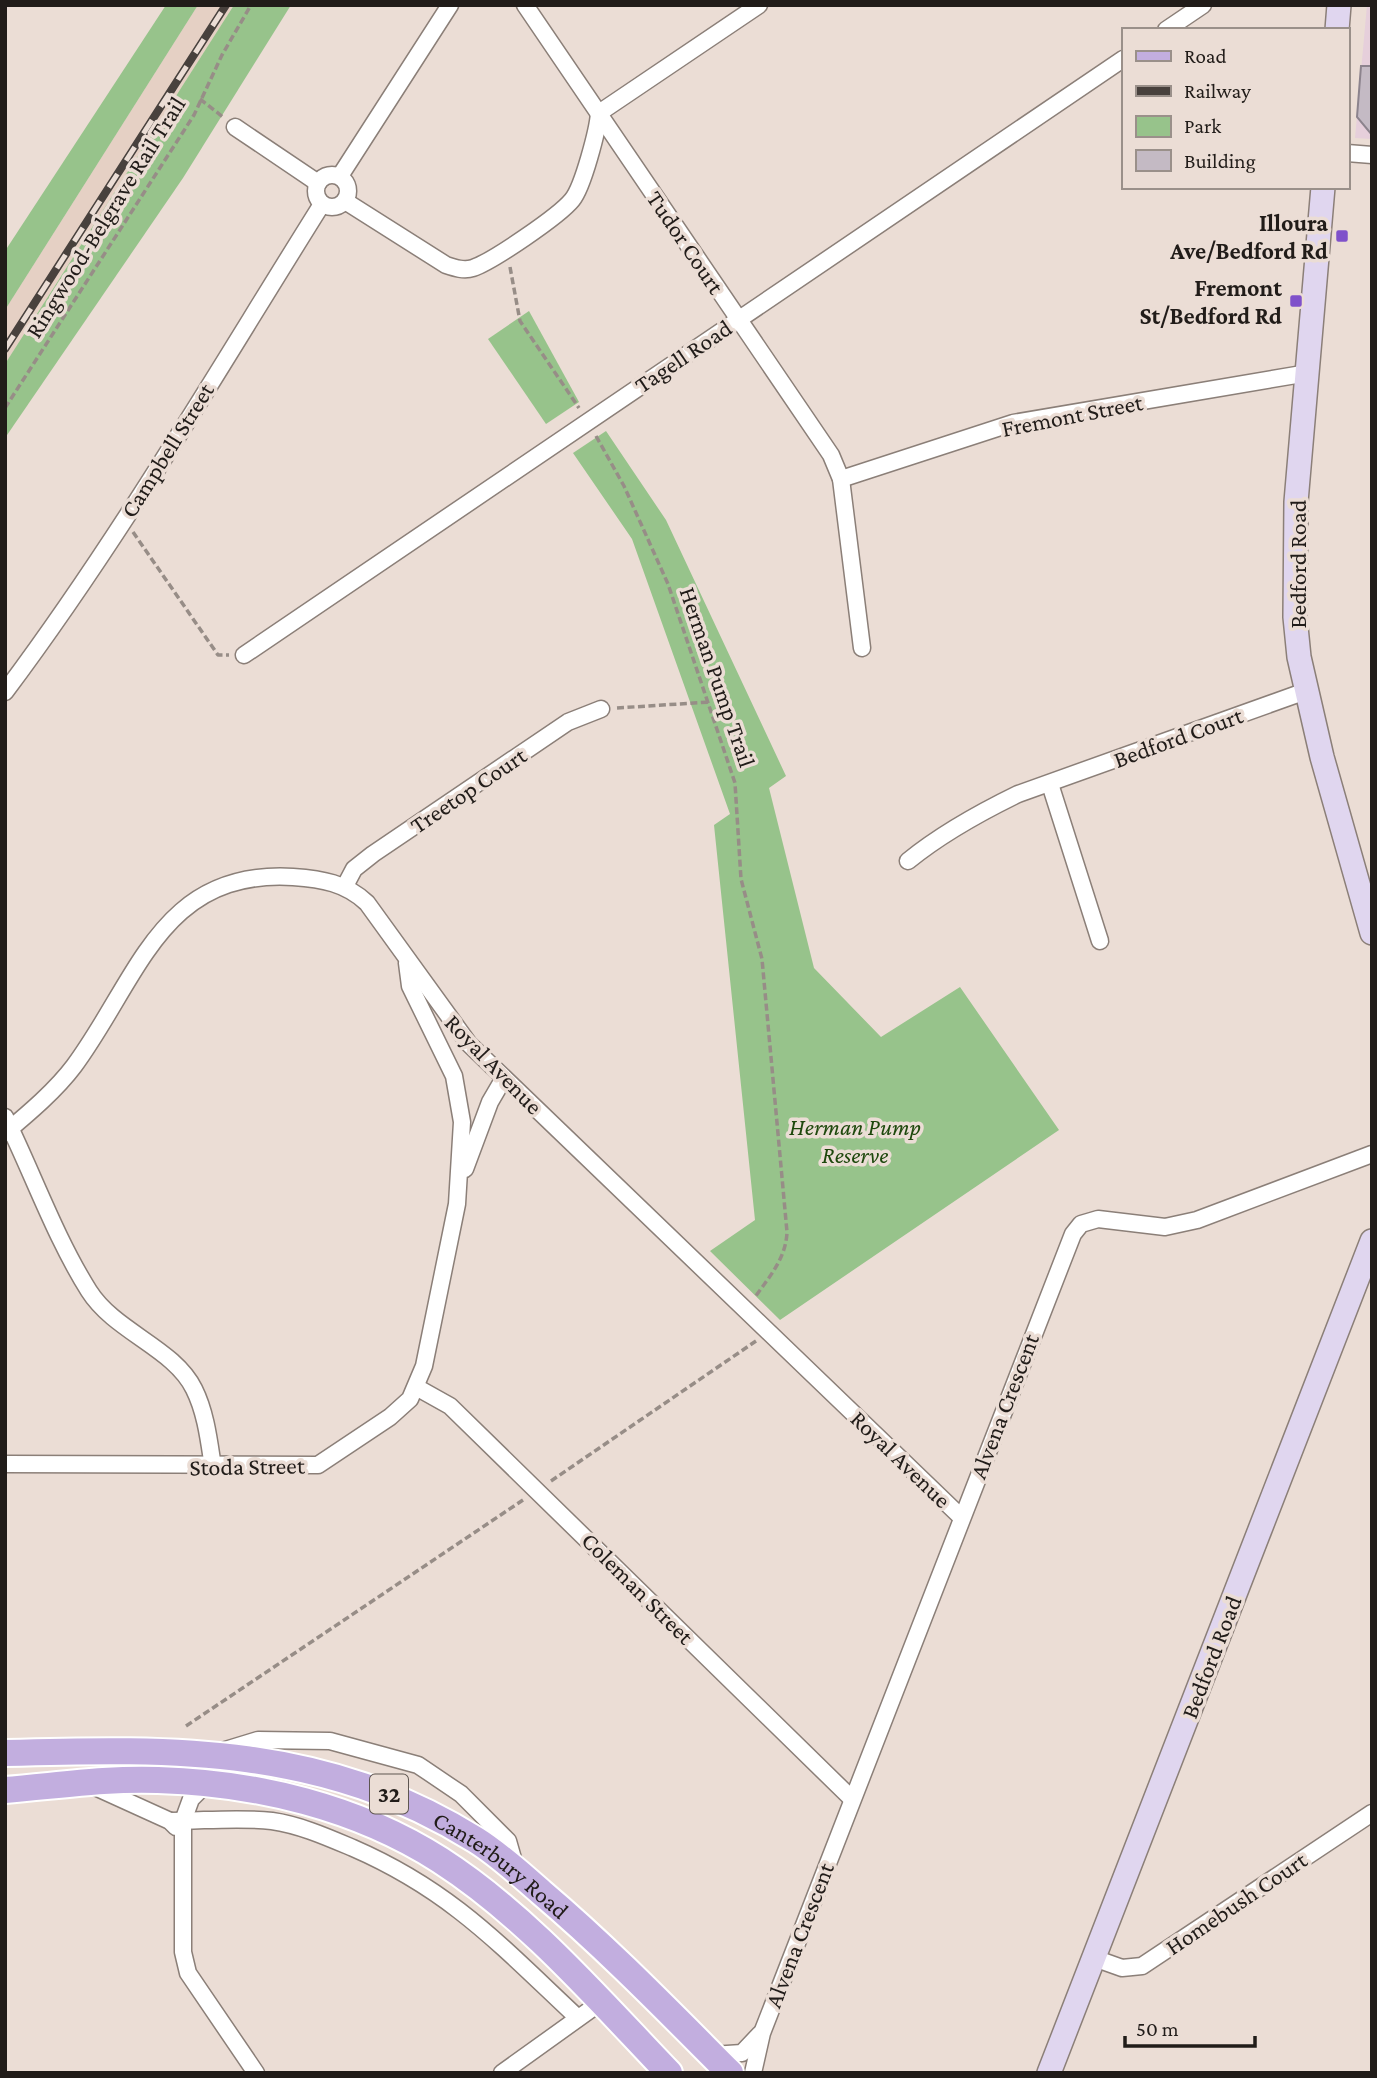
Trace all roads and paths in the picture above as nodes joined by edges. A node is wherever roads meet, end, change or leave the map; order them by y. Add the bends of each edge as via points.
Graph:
1 (251, 5) edge
2 (450, 5) edge
3 (525, 5) edge
4 (759, 5) edge
5 (1203, 5) edge
6 (1339, 5) edge
7 (1169, 28) edge
8 (1337, 28) edge
9 (1122, 60) edge
10 (200, 99) junction
11 (599, 113) junction
12 (235, 127) joint
13 (1349, 153) edge
14 (1372, 155) edge
15 (340, 176) junction
16 (318, 183) junction
17 (1323, 189) edge
18 (345, 201) junction
19 (322, 204) junction
20 (506, 248) junction
21 (738, 320) junction
22 (1308, 373) junction
23 (5, 408) edge
24 (587, 421) junction
25 (841, 479) junction
26 (124, 519) junction
27 (862, 648) dead end
28 (244, 655) joint
29 (1306, 691) junction
30 (5, 692) edge
31 (710, 702) junction
32 (601, 709) joint
33 (1050, 783) junction
34 (908, 861) dead end
35 (1365, 882) edge
36 (345, 886) junction
37 (1372, 933) edge
38 (1100, 941) dead end
39 (406, 959) junction
40 (503, 1078) junction
41 (7, 1126) edge
42 (1372, 1154) edge
43 (460, 1181) junction
44 (1372, 1241) edge
45 (746, 1310) junction
46 (762, 1337) dead end
47 (416, 1387) junction
48 (5, 1464) edge
49 (214, 1467) junction
50 (551, 1481) dead end
51 (525, 1498) dead end
52 (961, 1517) junction
53 (186, 1726) dead end
54 (5, 1754) edge
55 (210, 1755) junction
56 (83, 1781) junction
57 (207, 1783) junction
58 (5, 1790) edge
59 (852, 1799) junction
60 (1372, 1813) edge
61 (177, 1821) junction
62 (517, 1872) junction
63 (1094, 1958) junction
64 (601, 2002) junction
65 (578, 2018) junction
66 (762, 2033) junction
67 (721, 2064) edge
68 (256, 2073) edge
69 (502, 2073) edge
70 (669, 2073) edge
71 (753, 2073) edge
72 (1049, 2073) edge

1 - 10 path, Ringwood-Belgrave Rail Trail
2 - 15 street
3 - 11 street, Tudor Court
4 - 11 street
5 - 7 street
6 - 8 main road
9 - 21 street, Tagell Road
10 - 12 path
10 - 23 path, Ringwood-Belgrave Rail Trail
11 - 20 street via 598,132 573,200
11 - 21 street, Tudor Court
12 - 16 street
13 - 14 street
15 - 16 street via 330,174
15 - 18 street via 348,185
16 - 19 street via 315,192
17 - 22 main road, Bedford Road
18 - 19 street via 331,208
18 - 20 street via 458,269 475,267
19 - 26 street, Campbell Street
20 - 24 path, Herman Pump Trail via 520,321
21 - 24 street, Tagell Road
21 - 25 street, Tudor Court via 831,454
22 - 25 street, Fremont Street via 1013,423
22 - 29 main road, Bedford Road via 1296,502 1295,617
24 - 28 street, Tagell Road
24 - 31 path, Herman Pump Trail via 624,486 668,584
25 - 27 street, Tudor Court
26 - 28 path via 218,655
26 - 30 street, Campbell Street
29 - 33 street, Bedford Court
29 - 35 main road, Bedford Road
31 - 32 path
31 - 45 path, Herman Pump Trail via 736,783 741,879 762,960 787,1232 779,1264
32 - 36 street, Treetop Court via 568,722 373,854 354,869
33 - 34 street, Bedford Court via 986,810
33 - 38 street
35 - 37 main road, Bedford Road
36 - 39 street, Royal Avenue via 367,903
36 - 41 street, Royal Avenue via 268,876 211,889 193,901 143,956 73,1067
39 - 40 street, Royal Avenue via 462,1036
39 - 43 street, Stoda Street via 410,986 454,1076 462,1122
40 - 43 street, Stoda Street
40 - 45 street, Royal Avenue
41 - 49 street via 90,1293 120,1326 178,1367 194,1388
42 - 52 street, Alvena Crescent via 1197,1220 1165,1227 1098,1219 1081,1224 1065,1252
43 - 47 street, Stoda Street
44 - 63 main road, Bedford Road
45 - 52 street, Royal Avenue
46 - 50 path
47 - 49 street, Stoda Street via 390,1417 318,1465
47 - 59 street, Coleman Street via 450,1406
48 - 49 street, Stoda Street
51 - 53 path
52 - 59 street, Alvena Crescent
54 - 55 main road, Canterbury Road / 32
55 - 62 main road, Canterbury Road / 32 via 319,1771 382,1791 479,1841
55 - 62 street via 258,1740 330,1741 418,1765 461,1794 508,1841
56 - 57 main road, Canterbury Road / 32
56 - 58 main road, Canterbury Road / 32
56 - 61 street
57 - 61 street
57 - 64 main road, Canterbury Road / 32 via 293,1798 412,1844 494,1901
59 - 66 street, Alvena Crescent
60 - 63 street, Homebush Court via 1142,1966 1122,1968
61 - 65 street via 239,1819 296,1825 387,1863 445,1897 475,1921
61 - 68 street via 183,1838 183,1952 188,1973
62 - 67 main road, Canterbury Road / 32
63 - 72 main road, Bedford Road
64 - 65 street
64 - 70 main road, Canterbury Road / 32
65 - 69 street
66 - 67 street, Alvena Crescent via 742,2053
66 - 71 street, Alvena Crescent

